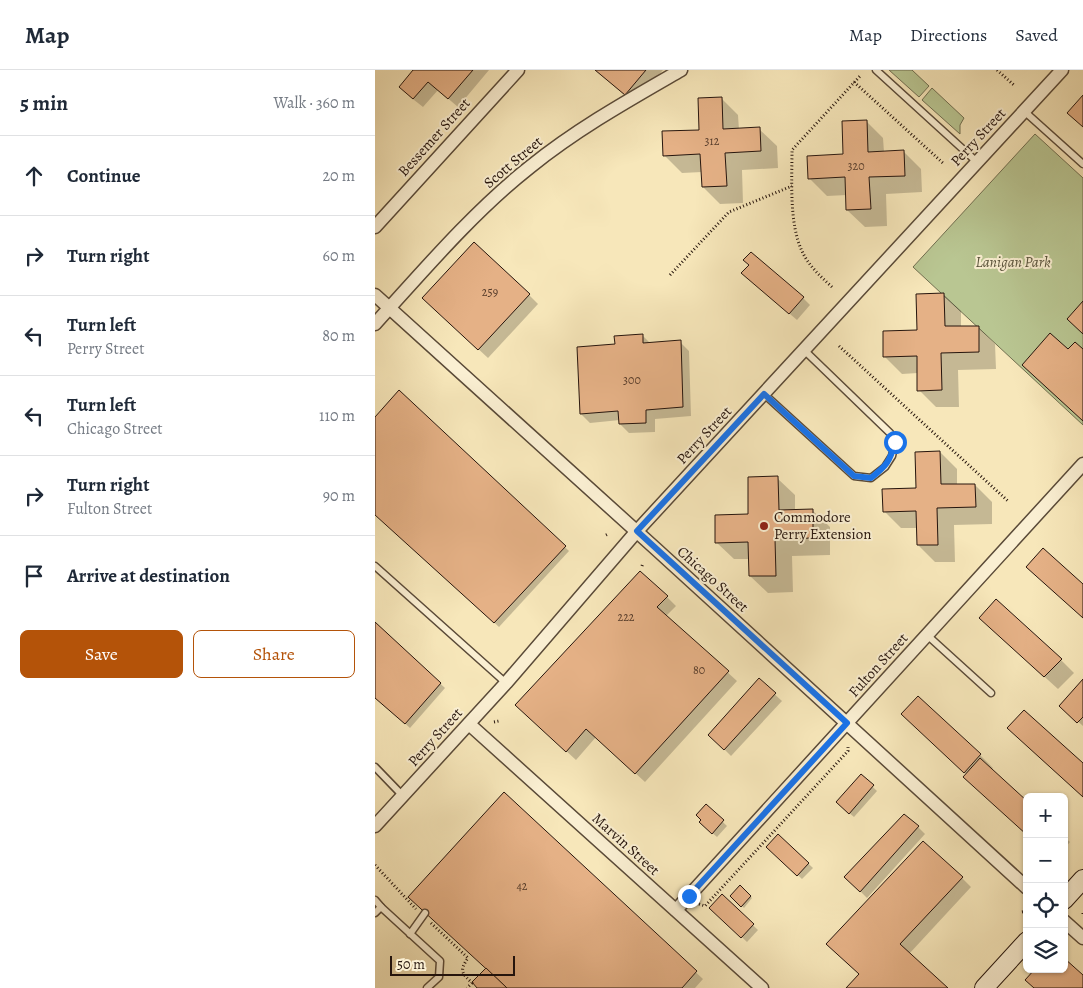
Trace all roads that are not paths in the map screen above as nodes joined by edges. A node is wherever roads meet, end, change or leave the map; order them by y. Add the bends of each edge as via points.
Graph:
1 (518, 70) edge
2 (681, 70) edge
3 (876, 70) edge
4 (1062, 70) edge
5 (1024, 111) junction
6 (977, 162) junction
7 (1083, 164) edge
8 (375, 227) edge
9 (375, 295) edge
10 (389, 308) junction
11 (375, 324) edge
12 (804, 350) junction
13 (764, 394) junction
14 (1083, 464) edge
15 (637, 531) junction
16 (375, 566) edge
17 (927, 635) junction
18 (506, 683) junction
19 (991, 693) dead end
20 (847, 723) junction
21 (469, 724) junction
22 (375, 767) edge
23 (403, 796) junction
24 (375, 826) edge
25 (1083, 880) edge
26 (1023, 884) edge
27 (1068, 896) edge
28 (375, 900) edge
29 (381, 907) junction
30 (676, 910) junction
31 (375, 913) edge
32 (425, 913) dead end
33 (1068, 925) edge
34 (410, 934) junction
35 (1083, 938) edge
36 (1023, 945) edge
37 (427, 988) edge
38 (762, 988) edge
39 (984, 988) edge

1 - 8 street, Bessemer Street
2 - 10 street, Scott Street via 613,108 511,182 462,229
3 - 6 lane
4 - 5 street, Perry Street
5 - 6 street, Perry Street
5 - 7 lane
6 - 12 street, Perry Street
9 - 10 street, Chicago Street
10 - 11 street, Scott Street
10 - 15 street, Chicago Street
12 - 13 street, Perry Street
12 - 13 lane via 890,433 895,442 885,467 871,478 854,476
13 - 15 street, Perry Street
14 - 17 street, Fulton Street
15 - 18 street, Perry Street
15 - 20 street, Chicago Street
16 - 18 lane
17 - 19 lane
17 - 20 street, Fulton Street
18 - 21 street, Perry Street
20 - 26 street, Chicago Street
20 - 30 street, Fulton Street
21 - 23 street, Perry Street
21 - 30 street, Marvin Street
22 - 23 lane
23 - 24 street, Perry Street
25 - 27 street
28 - 29 lane
29 - 31 lane
29 - 34 lane
30 - 38 street, Marvin Street
32 - 34 lane
33 - 35 street
34 - 37 lane via 440,961 439,977
36 - 39 street

